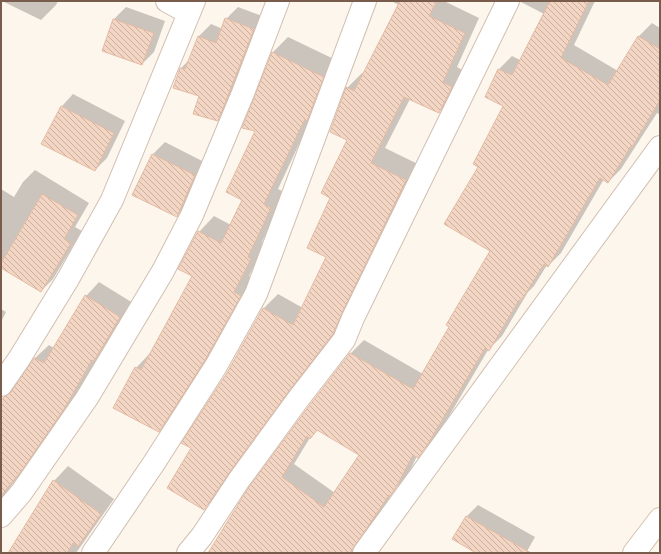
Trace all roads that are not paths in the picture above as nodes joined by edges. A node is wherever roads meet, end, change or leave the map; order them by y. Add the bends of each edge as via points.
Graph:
1 (168, 1) edge
2 (278, 1) edge
3 (508, 1) edge
4 (360, 3) edge
5 (191, 7) edge
6 (660, 146) edge
7 (1, 385) edge
8 (1, 516) edge
9 (660, 519) edge
10 (93, 553) edge
11 (188, 553) edge
12 (364, 553) edge
13 (634, 553) edge

1 - 5 street
2 - 8 street via 192,216 87,398 54,447
3 - 11 street via 344,340 299,398
4 - 10 street via 256,294 216,366
5 - 7 street via 112,200 68,279
6 - 12 street
9 - 13 street

